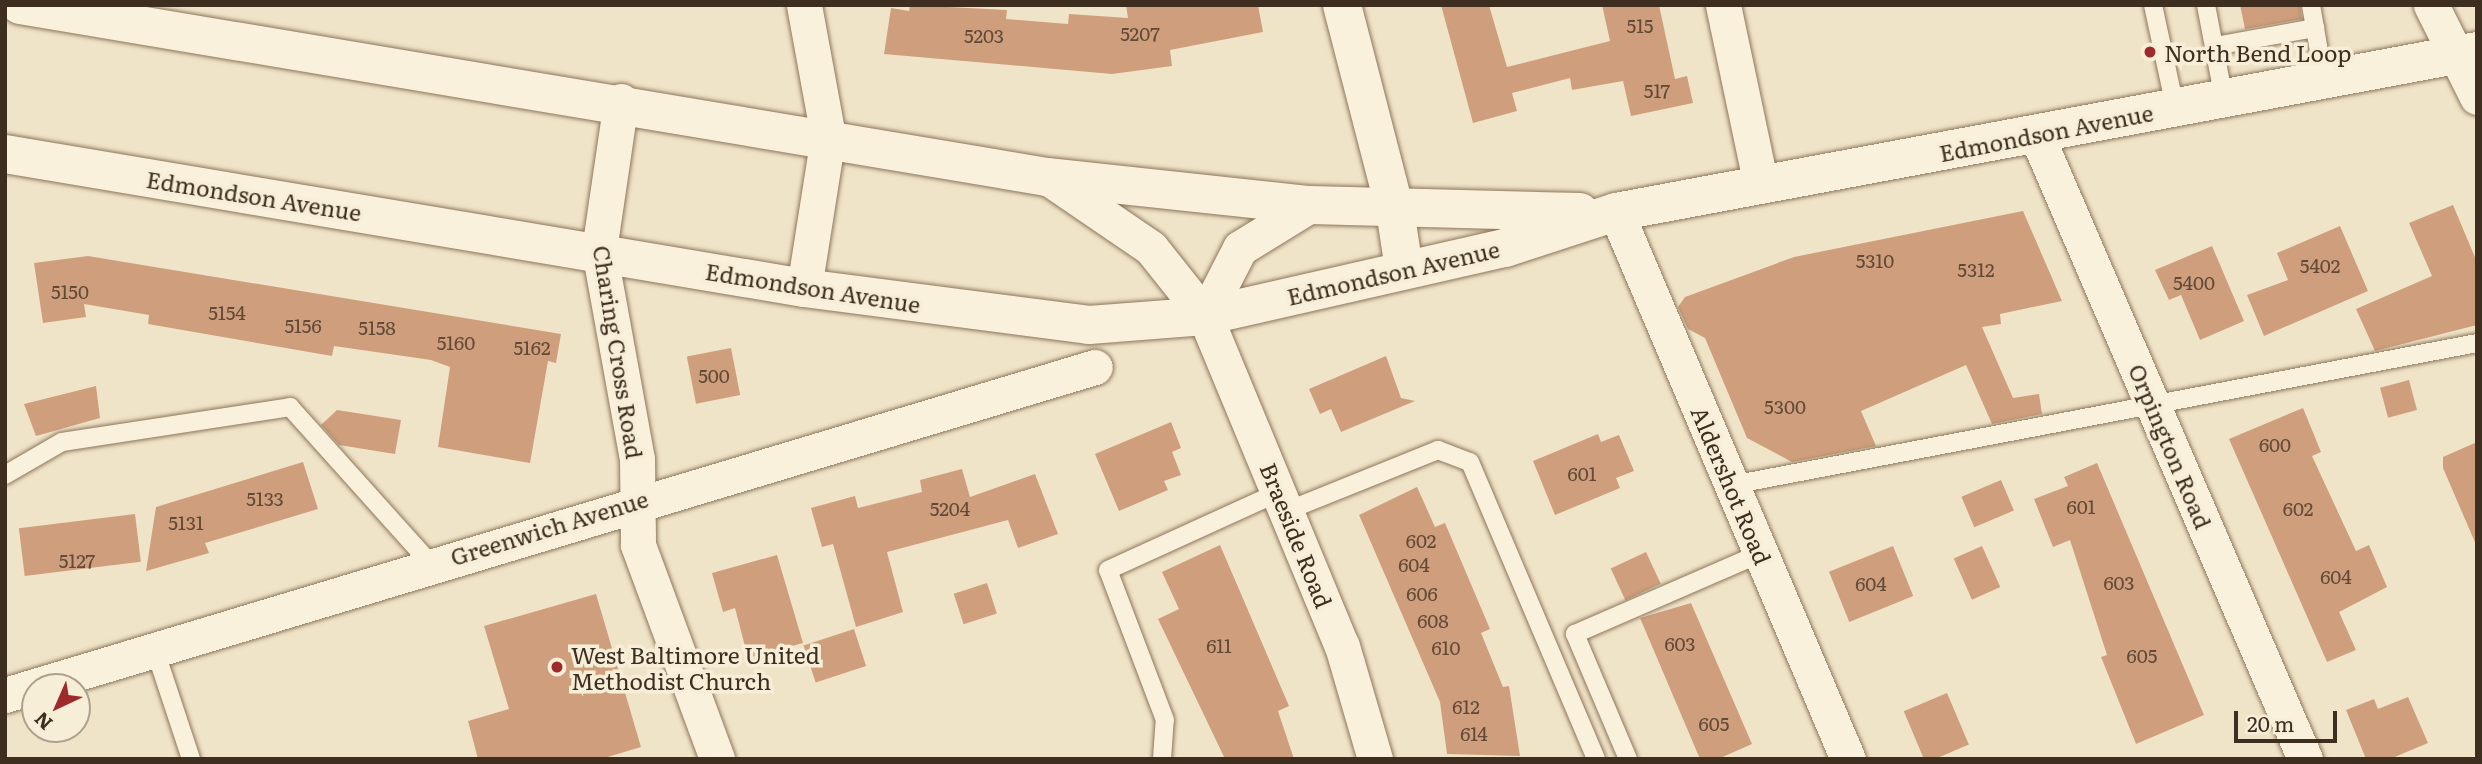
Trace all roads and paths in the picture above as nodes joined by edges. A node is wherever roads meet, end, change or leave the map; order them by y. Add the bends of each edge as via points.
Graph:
1 (20, 5) edge
2 (804, 5) edge
3 (1342, 5) edge
4 (1724, 5) edge
5 (2153, 5) edge
6 (2311, 5) edge
7 (2431, 5) edge
8 (2211, 6) edge
9 (2315, 29) junction
10 (2214, 46) junction
11 (2466, 53) edge
12 (2324, 80) junction
13 (2477, 97) edge
14 (2224, 99) junction
15 (621, 101) junction
16 (2175, 107) junction
17 (2036, 134) junction
18 (828, 136) junction
19 (5, 154) edge
20 (1048, 177) junction
21 (1761, 185) junction
22 (1310, 205) junction
23 (1395, 210) junction
24 (1616, 212) junction
25 (599, 250) junction
26 (1404, 269) junction
27 (804, 288) junction
28 (1205, 316) junction
29 (2477, 343) edge
30 (1095, 367) dead end
31 (2155, 407) junction
32 (5, 475) edge
33 (1732, 485) junction
34 (638, 500) junction
35 (1285, 501) junction
36 (1761, 554) junction
37 (429, 562) junction
38 (154, 647) junction
39 (5, 695) edge
40 (191, 759) edge
41 (717, 759) edge
42 (1162, 759) edge
43 (1375, 759) edge
44 (1596, 759) edge
45 (1629, 759) edge
46 (1848, 759) edge
47 (2305, 759) edge

1 - 15 main road, Edmondson Avenue
2 - 18 street
3 - 23 main road
4 - 21 street
5 - 16 lane
6 - 9 lane
7 - 11 street
8 - 10 lane
9 - 10 lane
9 - 12 lane
10 - 14 lane
11 - 12 main road, Edmondson Avenue
11 - 13 street
12 - 14 main road, Edmondson Avenue
14 - 16 main road, Edmondson Avenue
15 - 18 main road, Edmondson Avenue
15 - 25 street, Charing Cross Road
16 - 17 main road, Edmondson Avenue
17 - 21 main road, Edmondson Avenue
17 - 31 street, Orpington Road
18 - 20 main road, Edmondson Avenue
18 - 27 street
19 - 25 main road, Edmondson Avenue
20 - 22 main road, Edmondson Avenue
20 - 28 street, Braeside Road via 1152,248
21 - 24 main road, Edmondson Avenue
22 - 23 main road, Edmondson Avenue
22 - 28 street via 1240,248
23 - 24 main road, Edmondson Avenue
23 - 26 main road
24 - 26 main road, Edmondson Avenue via 1505,248
24 - 33 street, Aldershot Road
25 - 27 main road, Edmondson Avenue
25 - 34 street, Charing Cross Road via 637,460
26 - 28 main road, Edmondson Avenue
27 - 28 main road, Edmondson Avenue via 1089,325
28 - 35 street, Braeside Road
29 - 31 lane
30 - 34 street, Greenwich Avenue
31 - 33 lane
31 - 47 street, Orpington Road
32 - 37 lane via 62,442 290,407
33 - 36 street, Aldershot Road
34 - 37 street, Greenwich Avenue
34 - 41 street, Charing Cross Road via 638,545
35 - 42 lane via 1108,570 1165,720
35 - 43 street, Braeside Road via 1342,646
35 - 44 lane via 1438,450 1470,462
36 - 45 lane via 1575,634
36 - 46 street, Aldershot Road
37 - 38 street, Greenwich Avenue
38 - 39 street, Greenwich Avenue
38 - 40 lane

